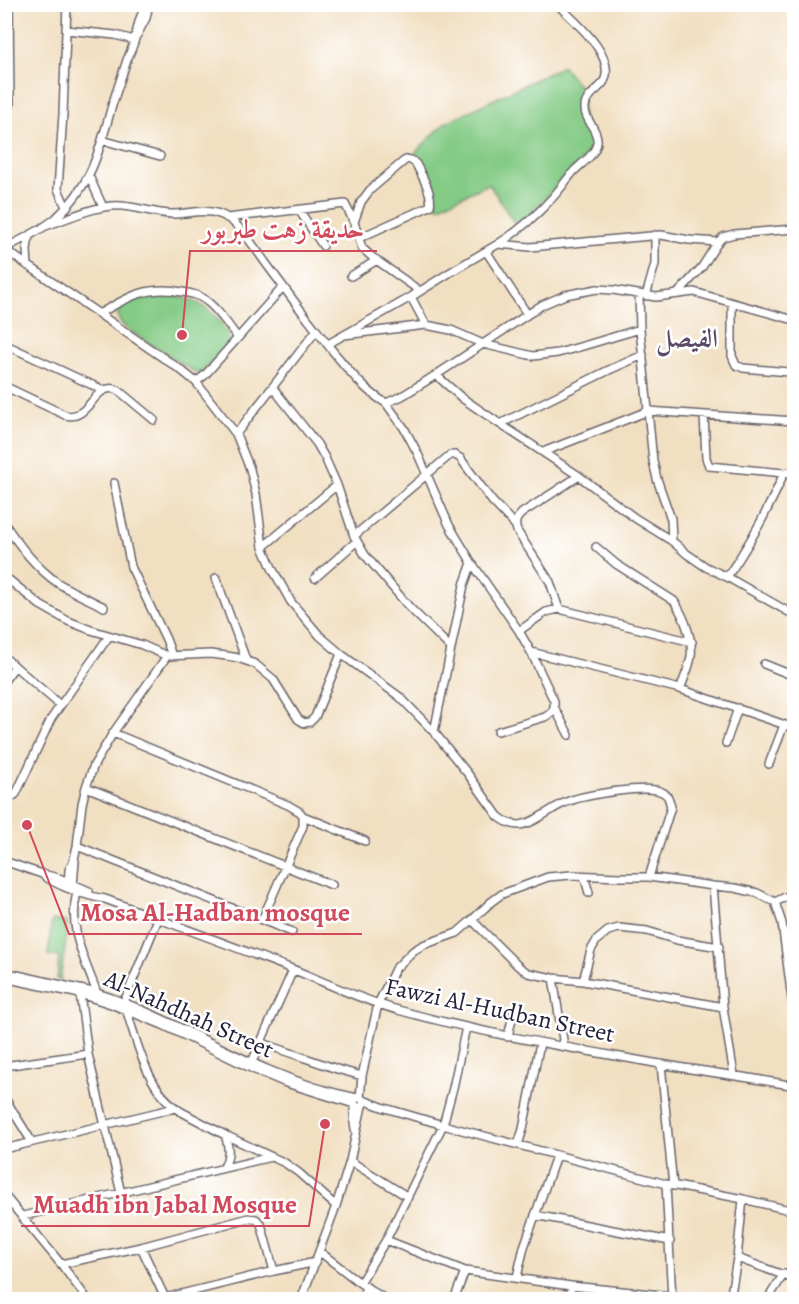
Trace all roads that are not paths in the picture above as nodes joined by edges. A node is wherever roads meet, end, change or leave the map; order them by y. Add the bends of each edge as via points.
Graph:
1 (9, 4) edge
2 (67, 4) edge
3 (148, 4) edge
4 (557, 4) edge
5 (66, 30) junction
6 (6, 35) edge
7 (134, 39) junction
8 (4, 123) edge
9 (102, 140) junction
10 (160, 156) dead end
11 (89, 176) junction
12 (66, 207) junction
13 (103, 207) junction
14 (299, 210) junction
15 (227, 218) junction
16 (354, 222) junction
17 (43, 227) junction
18 (795, 229) edge
19 (655, 235) junction
20 (29, 236) junction
21 (359, 238) junction
22 (718, 242) junction
23 (498, 244) junction
24 (323, 246) dead end
25 (4, 249) edge
26 (486, 251) junction
27 (377, 260) junction
28 (28, 266) junction
29 (351, 276) dead end
30 (283, 287) junction
31 (420, 291) junction
32 (678, 293) junction
33 (642, 296) junction
34 (411, 297) junction
35 (732, 303) junction
36 (99, 314) junction
37 (527, 314) junction
38 (795, 320) edge
39 (426, 325) junction
40 (640, 329) junction
41 (316, 331) junction
42 (344, 335) junction
43 (238, 338) junction
44 (4, 344) edge
45 (328, 344) junction
46 (483, 344) junction
47 (643, 355) junction
48 (789, 372) dead end
49 (436, 375) junction
50 (196, 382) junction
51 (4, 386) edge
52 (273, 388) junction
53 (103, 390) junction
54 (386, 403) junction
55 (648, 411) junction
56 (704, 415) junction
57 (154, 420) dead end
58 (795, 421) edge
59 (500, 424) junction
60 (236, 434) junction
61 (543, 452) junction
62 (795, 472) edge
63 (784, 473) junction
64 (426, 474) junction
65 (579, 476) junction
66 (114, 483) dead end
67 (337, 485) junction
68 (4, 523) edge
69 (515, 525) junction
70 (355, 539) junction
71 (672, 541) junction
72 (263, 547) junction
73 (596, 548) dead end
74 (472, 563) junction
75 (4, 576) edge
76 (727, 577) junction
77 (216, 578) dead end
78 (315, 578) dead end
79 (104, 607) dead end
80 (559, 609) junction
81 (795, 615) edge
82 (519, 631) junction
83 (109, 636) junction
84 (692, 642) junction
85 (452, 648) junction
86 (531, 652) junction
87 (341, 654) junction
88 (169, 656) junction
89 (4, 657) edge
90 (246, 660) junction
91 (764, 664) dead end
92 (15, 666) junction
93 (795, 676) edge
94 (4, 681) edge
95 (680, 689) junction
96 (60, 705) junction
97 (554, 707) junction
98 (738, 708) junction
99 (784, 725) junction
100 (795, 728) edge
101 (498, 731) dead end
102 (435, 732) junction
103 (113, 733) junction
104 (569, 735) dead end
105 (726, 742) dead end
106 (770, 764) dead end
107 (86, 787) junction
108 (4, 798) edge
109 (303, 816) junction
110 (365, 841) dead end
111 (77, 846) junction
112 (74, 859) junction
113 (4, 861) edge
114 (284, 867) junction
115 (69, 870) junction
116 (42, 874) junction
117 (584, 876) junction
118 (649, 877) junction
119 (59, 878) junction
120 (332, 885) dead end
121 (713, 886) junction
122 (72, 887) junction
123 (589, 892) dead end
124 (795, 893) edge
125 (775, 902) junction
126 (158, 919) junction
127 (262, 920) junction
128 (472, 920) junction
129 (292, 932) dead end
130 (719, 947) junction
131 (293, 970) junction
132 (4, 972) edge
133 (4, 978) edge
134 (553, 978) junction
135 (583, 981) junction
136 (97, 993) junction
137 (80, 994) junction
138 (378, 1004) junction
139 (125, 1006) junction
140 (723, 1007) junction
141 (514, 1010) dead end
142 (795, 1014) edge
143 (466, 1027) junction
144 (508, 1036) junction
145 (262, 1043) junction
146 (540, 1043) junction
147 (564, 1046) junction
148 (88, 1054) junction
149 (252, 1062) junction
150 (661, 1064) junction
151 (4, 1066) edge
152 (362, 1076) junction
153 (734, 1076) junction
154 (795, 1086) edge
155 (4, 1097) edge
156 (359, 1102) junction
157 (176, 1108) junction
158 (443, 1125) junction
159 (105, 1126) junction
160 (225, 1135) junction
161 (32, 1142) junction
162 (518, 1146) junction
163 (4, 1149) edge
164 (556, 1156) junction
165 (272, 1157) junction
166 (350, 1161) junction
167 (224, 1167) junction
168 (670, 1185) junction
169 (121, 1192) junction
170 (4, 1195) edge
171 (408, 1197) junction
172 (743, 1199) junction
173 (336, 1206) junction
174 (795, 1211) edge
175 (535, 1215) junction
176 (23, 1216) junction
177 (386, 1240) junction
178 (670, 1241) junction
179 (141, 1247) junction
180 (320, 1252) junction
181 (737, 1258) junction
182 (316, 1262) junction
183 (61, 1264) junction
184 (274, 1271) junction
185 (465, 1271) junction
186 (784, 1274) junction
187 (517, 1277) junction
188 (795, 1279) edge
189 (364, 1285) junction
190 (571, 1286) junction
191 (672, 1298) edge
192 (88, 1299) edge
193 (166, 1299) edge
194 (301, 1299) edge
195 (360, 1299) edge
196 (386, 1299) edge
197 (454, 1299) edge
198 (569, 1299) edge
199 (730, 1299) edge
200 (767, 1299) edge

1 - 6 street
2 - 5 street
3 - 7 street
4 - 23 street via 589,36 605,63 603,82 585,106 597,141 593,152 539,212
5 - 7 street
5 - 12 street via 58,189
6 - 8 street via 10,93
7 - 9 street
9 - 10 street
9 - 11 street
11 - 12 street
11 - 13 street
12 - 17 street
13 - 15 street via 171,214 207,211
13 - 17 street
14 - 15 street
14 - 16 street via 345,204
14 - 24 street
15 - 30 street via 243,232
16 - 21 street
16 - 21 street via 370,190 404,161 410,159 416,164 430,206
17 - 20 street
18 - 22 street via 728,235
19 - 22 street
19 - 23 street via 530,247
19 - 33 street via 655,264
20 - 25 street
20 - 28 street
21 - 27 street via 362,248
22 - 32 street
23 - 26 street
25 - 28 street
26 - 31 street
26 - 37 street
27 - 29 street
27 - 31 street
28 - 36 street
30 - 41 street
30 - 43 street
31 - 34 street
32 - 33 street
32 - 35 street via 694,292
33 - 37 street via 597,289 565,296
33 - 40 street
34 - 39 street
34 - 42 street
35 - 38 street
35 - 48 street via 732,356 736,365
36 - 43 street via 137,294 173,290 205,300
36 - 50 street
37 - 46 street
39 - 42 street
39 - 46 street via 451,330
40 - 46 street via 533,356
40 - 47 street
41 - 45 street
41 - 52 street
42 - 45 street
43 - 50 street
44 - 53 street
45 - 54 street via 368,391
46 - 49 street
47 - 55 street
47 - 59 street
49 - 54 street
49 - 59 street
50 - 60 street
51 - 53 street via 72,416
52 - 60 street
52 - 67 street via 317,444
53 - 57 street via 118,390
54 - 64 street via 412,442
55 - 56 street
55 - 61 street
55 - 71 street via 653,461 671,519
56 - 58 street
56 - 63 street via 709,466
59 - 61 street
60 - 72 street via 252,477
61 - 65 street
62 - 63 street
63 - 76 street
64 - 69 street via 450,455 460,458
64 - 70 street
64 - 74 street
65 - 69 street via 522,513
65 - 71 street
66 - 88 street via 131,567 166,639
67 - 70 street
67 - 72 street
68 - 79 street via 51,578
69 - 80 street via 550,582
70 - 78 street
70 - 85 street via 410,608
71 - 76 street via 706,567
72 - 87 street via 291,602
73 - 84 street via 674,602
74 - 82 street
74 - 85 street
75 - 83 street via 53,614
76 - 81 street
77 - 90 street
80 - 82 street via 546,612
80 - 84 street
82 - 86 street
83 - 88 street
83 - 96 street
84 - 95 street
85 - 102 street
86 - 95 street
86 - 97 street
87 - 90 street via 315,717 308,723 298,719 273,679
87 - 102 street via 400,697
88 - 90 street via 210,654
88 - 103 street
89 - 92 street
91 - 93 street
92 - 94 street
92 - 96 street
95 - 98 street
96 - 108 street via 18,790 12,797
97 - 101 street via 545,717
97 - 104 street
98 - 99 street
98 - 105 street
99 - 100 street
99 - 106 street
102 - 118 street via 498,816 509,823 522,825 570,800 642,789 664,793 670,807
103 - 107 street
103 - 109 street via 288,805
107 - 111 street
107 - 114 street
109 - 110 street
109 - 114 street via 303,826
111 - 112 street
111 - 127 street
112 - 115 street
112 - 122 street
113 - 116 street, Fawzi Al-Hudban Street
114 - 120 street
114 - 127 street
115 - 119 street
115 - 122 street
116 - 119 street, Fawzi Al-Hudban Street
116 - 122 street, Fawzi Al-Hudban Street
117 - 118 street
117 - 123 street
117 - 128 street via 548,877 518,887 502,894
118 - 121 street
119 - 122 street, Fawzi Al-Hudban Street
121 - 125 street via 756,893
121 - 130 street
122 - 126 street, Fawzi Al-Hudban Street
122 - 136 street via 75,933
124 - 125 street
125 - 142 street via 782,923
126 - 131 street, Fawzi Al-Hudban Street
126 - 139 street
127 - 129 street
128 - 134 street via 528,973
128 - 138 street via 457,933 423,945 403,959
130 - 135 street via 619,928 597,940
130 - 140 street
131 - 138 street, Fawzi Al-Hudban Street
131 - 145 street
132 - 136 street, Al-Nahdhah Street
133 - 137 street, Al-Nahdhah Street
134 - 135 street
134 - 147 street
135 - 140 street
136 - 139 street, Al-Nahdhah Street
137 - 139 street, Al-Nahdhah Street
137 - 148 street
138 - 143 street, Fawzi Al-Hudban Street
138 - 152 street
139 - 149 street, Al-Nahdhah Street via 181,1027
139 - 156 street, Al-Nahdhah Street via 255,1070
139 - 157 street via 154,1084
140 - 153 street
141 - 144 street
143 - 144 street, Fawzi Al-Hudban Street
143 - 158 street
144 - 146 street, Fawzi Al-Hudban Street
145 - 149 street
145 - 152 street
146 - 147 street, Fawzi Al-Hudban Street
146 - 162 street
147 - 150 street, Fawzi Al-Hudban Street
148 - 151 street
148 - 159 street
149 - 156 street, Al-Nahdhah Street
150 - 153 street, Fawzi Al-Hudban Street
150 - 168 street
152 - 156 street
153 - 154 street, Fawzi Al-Hudban Street
155 - 161 street
156 - 158 street
156 - 166 street via 359,1123
157 - 159 street
157 - 160 street
158 - 162 street
158 - 171 street
159 - 161 street
159 - 169 street
160 - 165 street
160 - 167 street via 229,1149
161 - 163 street
162 - 164 street
164 - 168 street
164 - 175 street
165 - 167 street
165 - 173 street via 299,1173
166 - 171 street
166 - 173 street
167 - 169 street
168 - 172 street
168 - 178 street
169 - 176 street
170 - 176 street
171 - 177 street
172 - 174 street
172 - 181 street
173 - 180 street
175 - 178 street
175 - 187 street
176 - 183 street
177 - 185 street
177 - 189 street
178 - 191 street
179 - 183 street
179 - 184 street via 253,1218 261,1224
179 - 193 street
180 - 182 street
180 - 189 street
181 - 186 street
181 - 199 street
182 - 184 street
182 - 194 street
183 - 192 street
184 - 193 street
185 - 187 street
185 - 197 street
186 - 188 street
186 - 200 street
187 - 190 street
189 - 195 street
189 - 196 street
190 - 191 street
190 - 198 street

